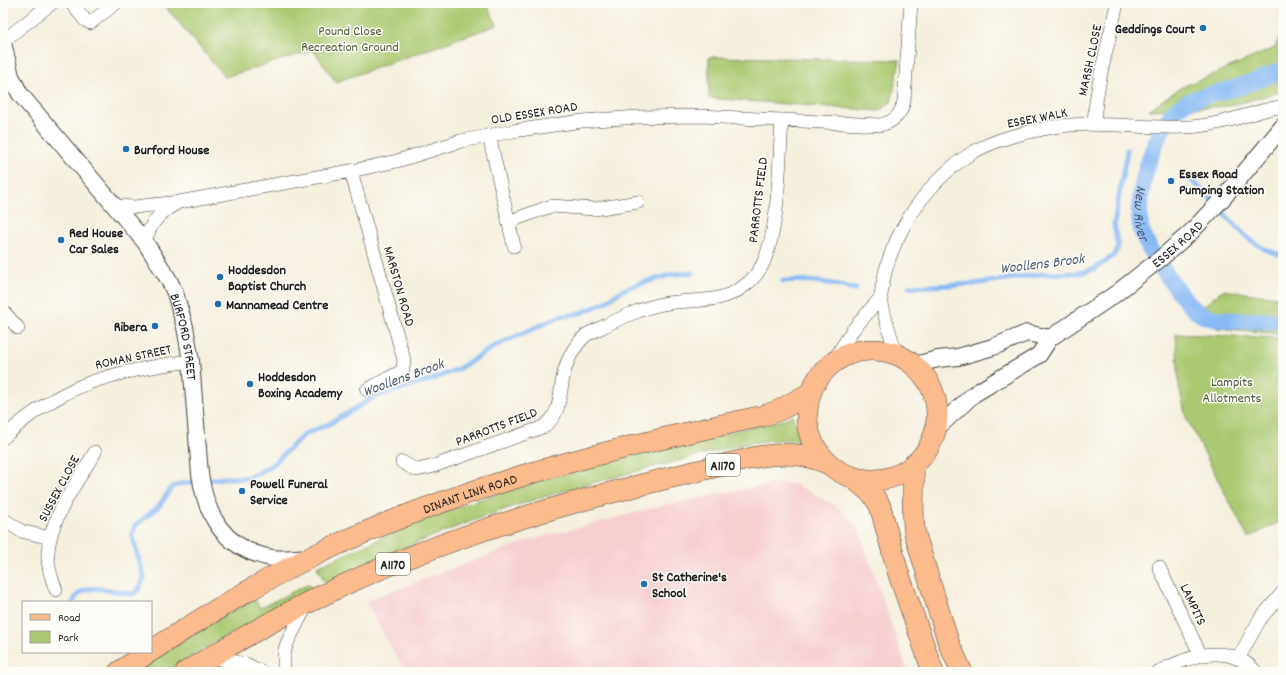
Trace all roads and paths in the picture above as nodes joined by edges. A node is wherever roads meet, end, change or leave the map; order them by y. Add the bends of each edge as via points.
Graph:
1 (52, 3) edge
2 (71, 3) edge
3 (116, 3) edge
4 (911, 3) edge
5 (1117, 3) edge
6 (3, 42) edge
7 (3, 81) edge
8 (20, 94) junction
9 (1283, 107) edge
10 (782, 120) junction
11 (1094, 124) junction
12 (1283, 126) edge
13 (489, 135) junction
14 (352, 171) junction
15 (179, 202) junction
16 (638, 202) dead end
17 (115, 206) junction
18 (508, 222) junction
19 (145, 242) junction
20 (514, 246) dead end
21 (881, 297) junction
22 (3, 311) edge
23 (18, 328) dead end
24 (1050, 338) junction
25 (896, 354) junction
26 (191, 361) junction
27 (833, 362) junction
28 (915, 365) junction
29 (367, 390) dead end
30 (810, 393) junction
31 (936, 430) junction
32 (3, 438) edge
33 (95, 452) dead end
34 (402, 462) dead end
35 (829, 464) junction
36 (913, 465) junction
37 (851, 476) junction
38 (3, 519) edge
39 (50, 538) junction
40 (311, 557) junction
41 (1159, 567) dead end
42 (56, 590) dead end
43 (1283, 592) edge
44 (308, 603) junction
45 (152, 650) edge
46 (147, 653) edge
47 (1200, 654) junction
48 (210, 657) junction
49 (1238, 659) junction
50 (119, 672) edge
51 (186, 672) edge
52 (260, 672) edge
53 (284, 672) edge
54 (933, 672) edge
55 (962, 672) edge
56 (1158, 672) edge
57 (1256, 672) edge

1 - 6 street
2 - 3 street via 90,23
4 - 10 street, OLD ESSEX ROAD via 904,101 899,115 880,125
5 - 11 street, MARSH CLOSE via 1095,102
6 - 8 street, BURFORD STREET via 11,76
7 - 8 street, BURFORD STREET
8 - 17 street, BURFORD STREET
9 - 11 street, ESSEX WALK via 1224,122 1178,127
10 - 13 street, OLD ESSEX ROAD via 701,116 624,118 560,124
10 - 34 street, PARROTTS FIELD via 772,230 761,268 749,282 721,298 666,303 652,307 586,336 568,360 556,414 551,422 543,427 431,467 416,470
11 - 21 street, ESSEX WALK via 1054,127 1012,136 971,154 958,164 932,187 911,213 895,247
12 - 24 street, ESSEX ROAD via 1191,232 1114,295
13 - 14 street, OLD ESSEX ROAD
13 - 18 street
14 - 15 street, OLD ESSEX ROAD
14 - 29 street, MARSTON ROAD via 404,360 400,372
15 - 17 street, OLD ESSEX ROAD
15 - 19 street, OLD ESSEX ROAD via 165,210 153,222
16 - 18 street via 594,209 551,206
17 - 19 street, BURFORD STREET
18 - 20 street
19 - 26 street, BURFORD STREET via 175,293
21 - 25 street
21 - 27 street, ESSEX WALK via 852,331
22 - 23 street
24 - 28 street via 1027,333 993,347 958,357
24 - 31 street, ESSEX ROAD via 1038,355 974,394
25 - 27 main road via 866,349 850,353
25 - 28 main road
26 - 32 street, ROMAN STREET via 125,371 85,384 45,403
26 - 40 street, BURFORD STREET via 200,474 209,512 232,540 252,552 268,557
27 - 30 main road via 820,376
28 - 31 main road via 927,379 934,396
30 - 35 main road via 807,417 810,436 816,449
30 - 40 main road, DINANT LINK ROAD via 780,410 763,416 606,452 502,482 377,528
31 - 36 main road via 928,449
33 - 39 street, SUSSEX CLOSE via 59,516
35 - 37 main road
35 - 44 main road, A1170 via 813,457 778,453 588,498 453,541 386,567
36 - 37 main road via 896,476 883,479 868,480
36 - 55 main road via 915,486 912,516 915,534 949,644
37 - 54 main road via 873,495 880,506 898,572
38 - 39 street, SUSSEX CLOSE via 25,533
39 - 42 street, SUSSEX CLOSE via 48,566
40 - 45 main road, DINANT LINK ROAD via 219,608
41 - 47 street, LAMPITS
43 - 49 street via 1260,619
44 - 48 main road, A1170
44 - 53 street via 287,643
46 - 50 main road, DINANT LINK ROAD
47 - 49 street via 1215,653
47 - 56 street
48 - 51 main road, A1170
48 - 52 street via 246,664
49 - 57 street

